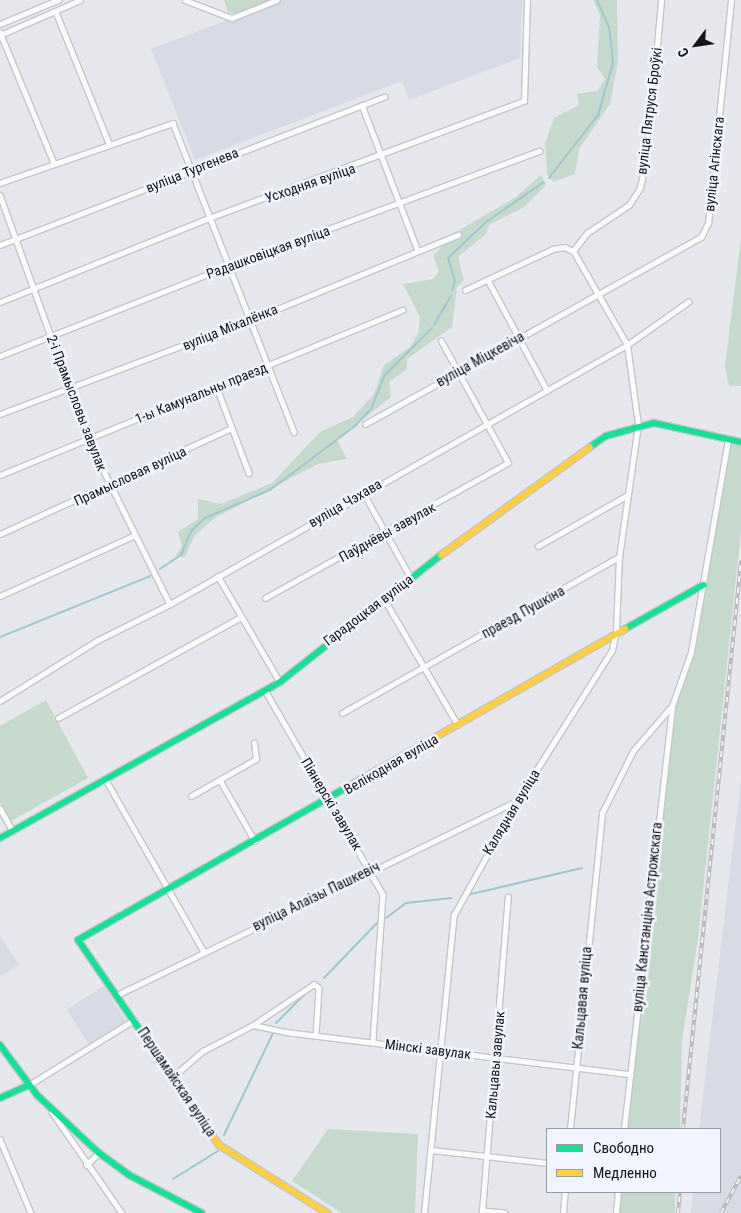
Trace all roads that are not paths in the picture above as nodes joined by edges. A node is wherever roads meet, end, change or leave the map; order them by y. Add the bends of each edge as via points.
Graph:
1 (58, 0) edge
2 (80, 0) edge
3 (185, 0) edge
4 (276, 0) edge
5 (528, 0) edge
6 (661, 0) edge
7 (731, 0) edge
8 (56, 12) junction
9 (0, 24) edge
10 (0, 34) edge
11 (384, 97) dead end
12 (362, 105) junction
13 (109, 143) junction
14 (538, 151) dead end
15 (383, 157) junction
16 (54, 163) junction
17 (192, 170) junction
18 (0, 183) edge
19 (0, 195) edge
20 (401, 204) junction
21 (209, 218) junction
22 (458, 235) dead end
23 (16, 240) junction
24 (0, 246) edge
25 (418, 251) junction
26 (573, 251) junction
27 (228, 266) junction
28 (488, 280) junction
29 (36, 289) junction
30 (465, 290) dead end
31 (596, 294) junction
32 (0, 302) edge
33 (688, 302) dead end
34 (402, 310) dead end
35 (248, 321) junction
36 (51, 337) junction
37 (518, 338) junction
38 (441, 341) dead end
39 (627, 345) junction
40 (0, 356) edge
41 (267, 366) junction
42 (457, 372) junction
43 (216, 385) junction
44 (71, 388) junction
45 (547, 390) junction
46 (0, 414) edge
47 (485, 422) junction
48 (365, 424) dead end
49 (638, 425) junction
50 (231, 428) junction
51 (294, 432) dead end
52 (88, 439) junction
53 (728, 439) junction
54 (741, 442) edge
55 (249, 473) dead end
56 (0, 475) edge
57 (109, 488) junction
58 (363, 492) junction
59 (626, 496) junction
60 (1, 532) edge
61 (386, 534) junction
62 (133, 536) junction
63 (538, 546) dead end
64 (619, 557) junction
65 (218, 576) junction
66 (411, 578) junction
67 (703, 586) junction
68 (0, 596) edge
69 (383, 597) junction
70 (265, 598) dead end
71 (170, 604) junction
72 (241, 617) junction
73 (616, 631) junction
74 (426, 666) junction
75 (280, 682) junction
76 (265, 690) junction
77 (0, 701) edge
78 (672, 706) junction
79 (342, 714) dead end
80 (58, 718) dead end
81 (458, 725) junction
82 (254, 743) dead end
83 (106, 780) junction
84 (220, 780) junction
85 (191, 796) dead end
86 (328, 801) junction
87 (517, 801) junction
88 (0, 808) edge
89 (13, 831) junction
90 (0, 838) edge
91 (255, 842) junction
92 (594, 866) joint
93 (372, 869) junction
94 (168, 890) junction
95 (508, 897) dead end
96 (78, 940) joint
97 (203, 950) junction
98 (117, 995) junction
99 (136, 1020) junction
100 (253, 1024) junction
101 (316, 1036) junction
102 (373, 1042) junction
103 (0, 1045) edge
104 (440, 1051) junction
105 (495, 1056) junction
106 (576, 1065) junction
107 (630, 1074) junction
108 (175, 1075) junction
109 (28, 1086) junction
110 (0, 1098) edge
111 (48, 1106) junction
112 (570, 1128) edge
113 (624, 1128) edge
114 (0, 1139) edge
115 (2, 1149) edge
116 (432, 1150) junction
117 (99, 1153) junction
118 (487, 1157) junction
119 (546, 1163) edge
120 (86, 1165) junction
121 (565, 1193) edge
122 (618, 1193) edge
123 (31, 1213) edge
124 (122, 1213) edge
125 (202, 1213) edge
126 (327, 1213) edge
127 (424, 1213) edge
128 (504, 1213) edge
129 (563, 1213) edge
130 (616, 1213) edge

1 - 9 street
2 - 8 street
3 - 4 street via 232,18
5 - 15 street, Усходняя вуліца via 524,101
6 - 26 street, вуліца Пятруся Броўкі via 647,155 640,188 629,205 587,233
7 - 31 street, вуліца Агінскага via 708,223 701,237
8 - 10 street
8 - 13 street
10 - 16 street
11 - 12 street, вуліца Тургенева
12 - 15 street
12 - 17 street, вуліца Тургенева
13 - 16 street
13 - 17 street via 173,123
14 - 20 street, Радашковіцкая вуліца
15 - 20 street
15 - 21 street, Усходняя вуліца
16 - 18 street
17 - 21 street
17 - 23 street, вуліца Тургенева
19 - 23 street, 2-і Прамысловы завулак
20 - 25 street
20 - 27 street, Радашковіцкая вуліца
21 - 27 street
21 - 29 street, Усходняя вуліца
22 - 25 street, вуліца Міхалёнка
23 - 24 street, вуліца Тургенева
23 - 29 street, 2-і Прамысловы завулак
25 - 35 street, вуліца Міхалёнка
26 - 28 street via 565,247 553,249
26 - 31 street
27 - 35 street
27 - 36 street, Радашковіцкая вуліца
28 - 30 street
28 - 37 street
29 - 32 street, Усходняя вуліца
29 - 36 street, 2-і Прамысловы завулак
31 - 37 street, вуліца Міцкевіча
31 - 39 street
33 - 39 street, вуліца Чэхава
34 - 41 street, 1-ы Камунальны праезд
35 - 41 street
35 - 44 street, вуліца Міхалёнка
36 - 40 street, Радашковіцкая вуліца
36 - 44 street, 2-і Прамысловы завулак
37 - 42 street, вуліца Міцкевіча
37 - 45 street
38 - 42 street
39 - 45 street, вуліца Чэхава
39 - 49 street, Калядная вуліца
41 - 43 street, 1-ы Камунальны праезд
41 - 51 street
42 - 47 street
42 - 48 street, вуліца Міцкевіча
43 - 50 street
43 - 52 street, 1-ы Камунальны праезд
44 - 46 street, вуліца Міхалёнка
44 - 52 street, 2-і Прамысловы завулак
45 - 47 street, вуліца Чэхава
47 - 58 street, вуліца Чэхава
47 - 61 street, Паўднёвы завулак via 508,463
49 - 53 street, Гарадоцкая вуліца via 666,424
49 - 59 street, Калядная вуліца
49 - 66 street, Гарадоцкая вуліца via 606,436 577,454
50 - 55 street
50 - 57 street, Прамысловая вуліца
52 - 56 street, 1-ы Камунальны праезд
52 - 57 street, 2-і Прамысловы завулак
53 - 54 street, Гарадоцкая вуліца
53 - 67 street, вуліца Канстанціна Астрожскага
57 - 60 street, Прамысловая вуліца
57 - 62 street, 2-і Прамысловы завулак
58 - 61 street
58 - 65 street, вуліца Чэхава
59 - 63 street
59 - 64 street, Калядная вуліца
61 - 66 street
61 - 70 street, Паўднёвы завулак
62 - 68 street
62 - 71 street, 2-і Прамысловы завулак
64 - 73 street, Калядная вуліца
64 - 74 street, праезд Пушкіна
65 - 71 street, вуліца Чэхава
65 - 72 street
66 - 69 street, Гарадоцкая вуліца
67 - 73 street, Велікодная вуліца
67 - 78 street, вуліца Канстанціна Астрожскага via 690,652
69 - 74 street
69 - 75 street, Гарадоцкая вуліца
71 - 77 street, вуліца Чэхава via 98,640
72 - 75 street
72 - 80 street
73 - 81 street, Велікодная вуліца
73 - 87 street, Калядная вуліца via 612,650
74 - 79 street, праезд Пушкіна
74 - 81 street
75 - 76 street, Гарадоцкая вуліца
76 - 83 street, Гарадоцкая вуліца
76 - 86 street, Піянерскі завулак
78 - 92 street, вуліца Канстанціна Астрожскага via 643,738 612,787 602,813
78 - 107 street, вуліца Канстанціна Астрожскага
81 - 86 street, Велікодная вуліца
82 - 84 street via 256,759
83 - 89 street, Гарадоцкая вуліца
83 - 94 street
84 - 85 street
84 - 91 street
86 - 91 street, Велікодная вуліца
86 - 93 street, Піянерскі завулак
87 - 93 street, вуліца Алаізы Пашкевіч
87 - 104 street, Калядная вуліца via 454,915
88 - 89 street
89 - 90 street, Гарадоцкая вуліца
91 - 94 street, Велікодная вуліца
92 - 106 street, Кальцавая вуліца
93 - 97 street, вуліца Алаізы Пашкевіч
93 - 102 street, Піянерскі завулак via 384,894
94 - 96 street, Велікодная вуліца
94 - 97 street
95 - 105 street, Кальцавы завулак
96 - 98 street, Першамайская вуліца
97 - 98 street, вуліца Алаізы Пашкевіч
98 - 99 street, Першамайская вуліца
99 - 108 street, Першамайская вуліца
99 - 109 street
100 - 101 street, Мінскі завулак
100 - 101 street via 314,984 319,988
100 - 108 street via 203,1050
101 - 102 street, Мінскі завулак
102 - 104 street, Мінскі завулак
103 - 109 street
104 - 105 street, Мінскі завулак
104 - 116 street, Калядная вуліца
105 - 106 street, Мінскі завулак
105 - 118 street, Кальцавы завулак
106 - 107 street, Мінскі завулак
106 - 112 street, Кальцавая вуліца
107 - 113 street, вуліца Канстанціна Астрожскага
108 - 126 street, Першамайская вуліца via 219,1145
109 - 110 street
109 - 111 street
111 - 117 street
111 - 120 street
114 - 115 street
115 - 123 street
116 - 118 street
116 - 127 street, Калядная вуліца
117 - 120 street
117 - 125 street via 129,1175
118 - 119 street
118 - 128 street, Кальцавы завулак via 482,1211
120 - 124 street
121 - 129 street
122 - 130 street

